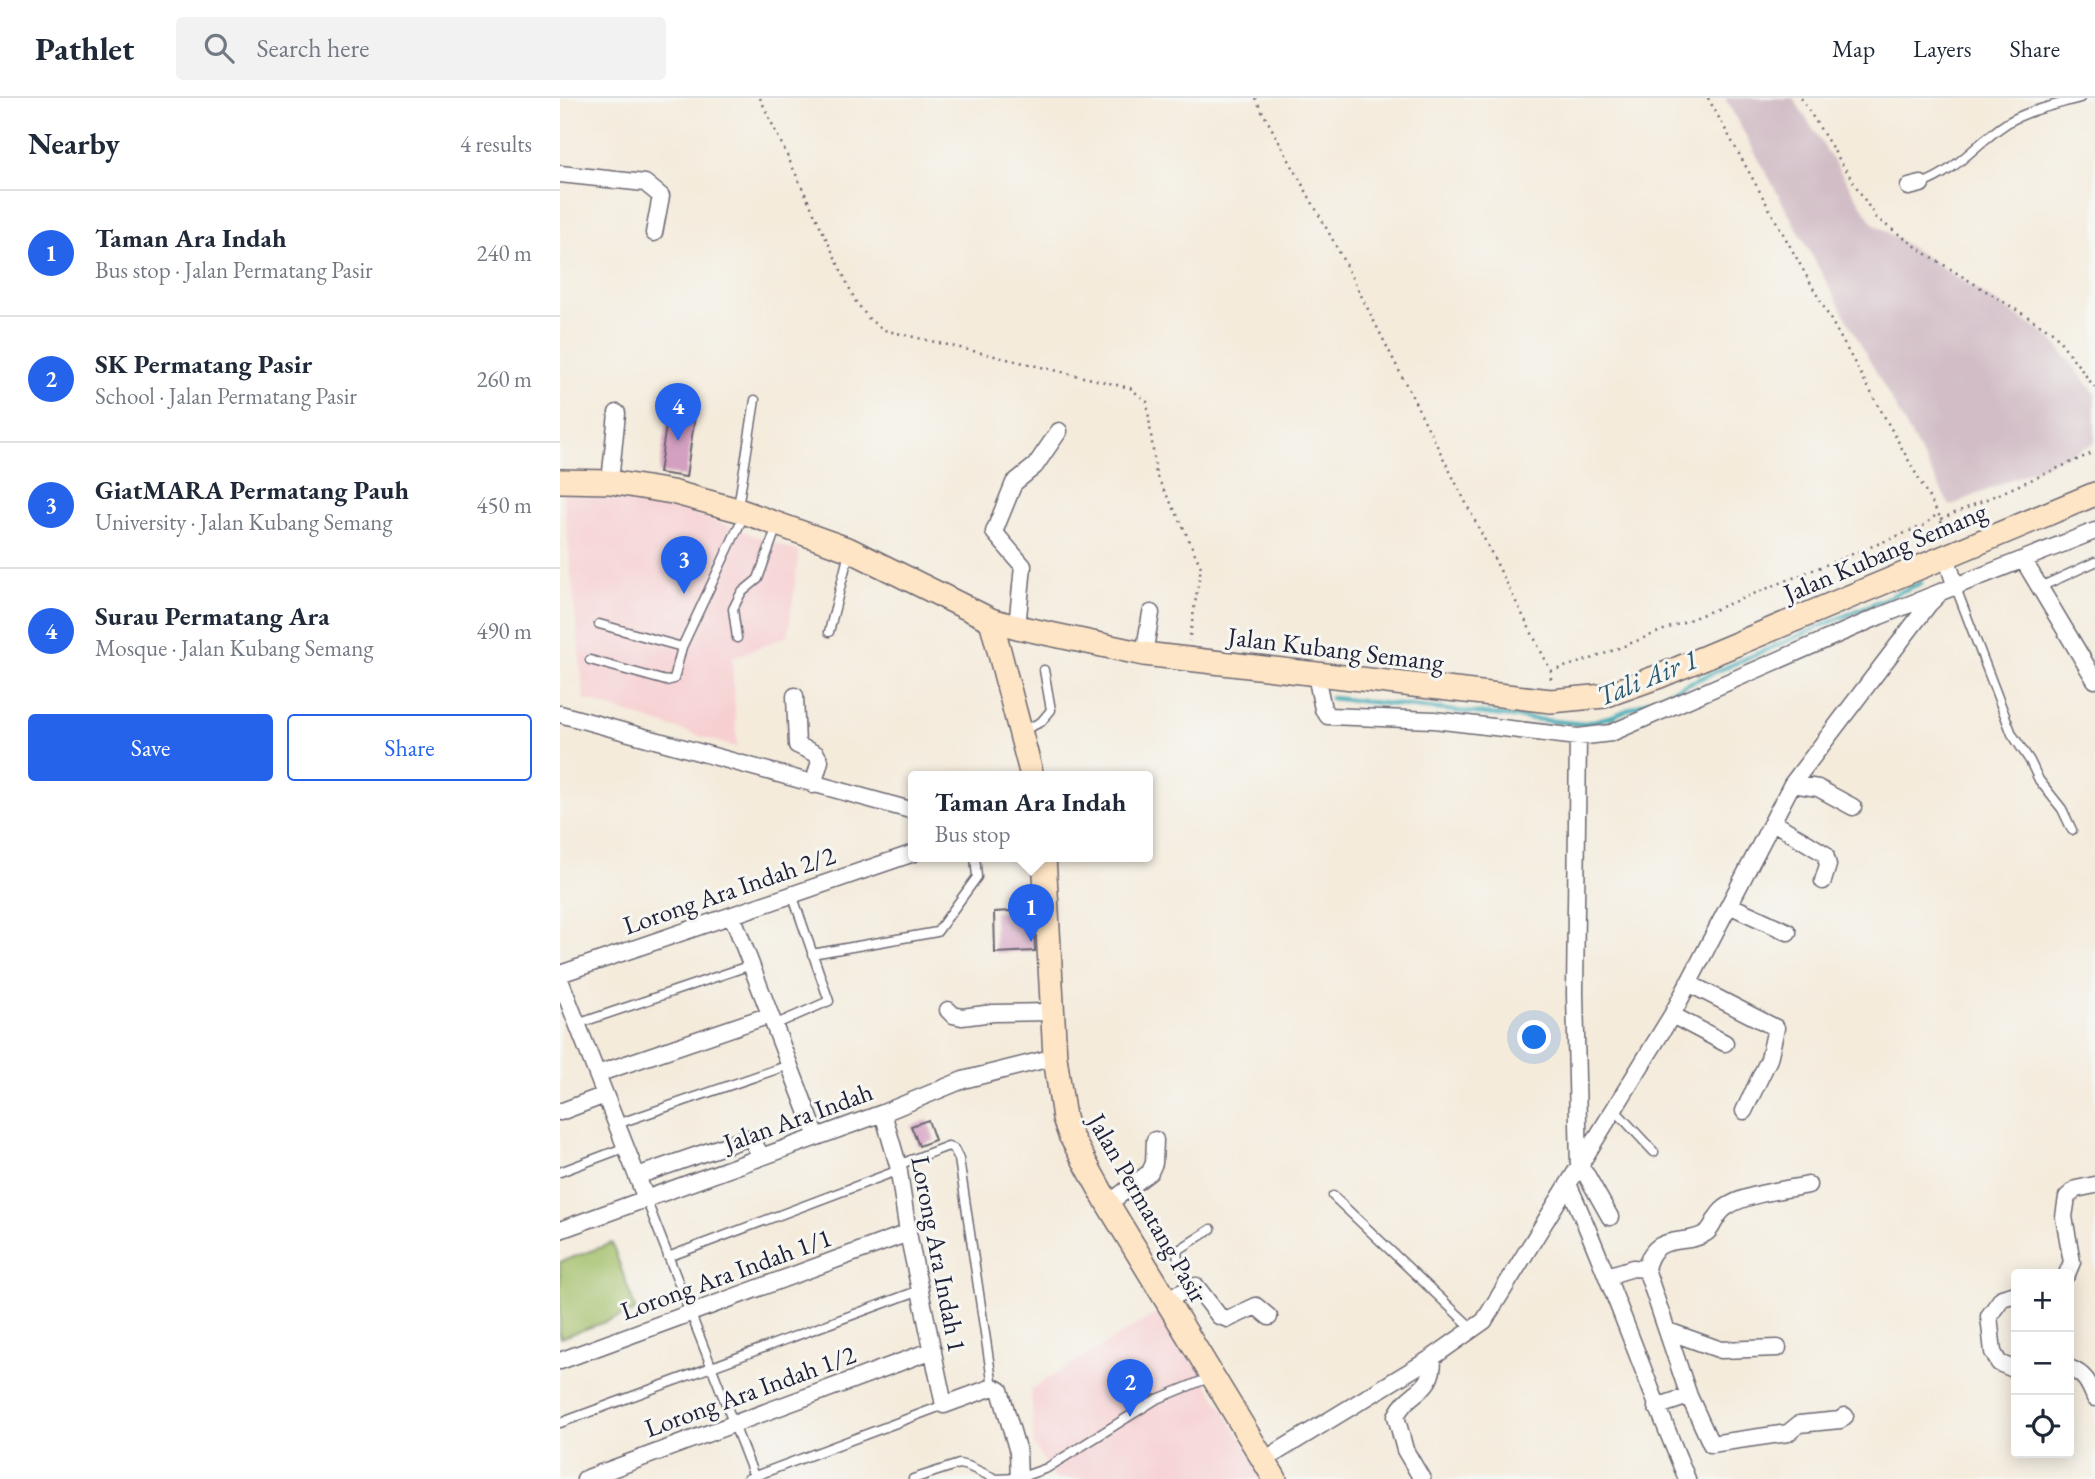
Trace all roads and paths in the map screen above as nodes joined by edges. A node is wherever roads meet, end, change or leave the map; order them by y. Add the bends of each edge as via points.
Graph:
1 (760, 98) edge
2 (1255, 98) edge
3 (1708, 98) edge
4 (1801, 98) edge
5 (2080, 98) edge
6 (560, 174) edge
7 (1915, 186) dead end
8 (653, 233) dead end
9 (2095, 388) edge
10 (755, 400) dead end
11 (617, 413) dead end
12 (1059, 431) dead end
13 (2095, 452) edge
14 (560, 481) edge
15 (610, 482) junction
16 (2095, 494) edge
17 (741, 511) junction
18 (1937, 514) junction
19 (1941, 519) junction
20 (778, 523) junction
21 (2095, 531) edge
22 (850, 550) junction
23 (1946, 556) junction
24 (2024, 561) junction
25 (2095, 562) edge
26 (1956, 588) junction
27 (2038, 588) junction
28 (1938, 595) junction
29 (1151, 613) dead end
30 (991, 620) junction
31 (599, 624) dead end
32 (1017, 627) junction
33 (829, 632) dead end
34 (737, 638) dead end
35 (682, 647) junction
36 (1144, 654) junction
37 (590, 660) dead end
38 (1186, 660) junction
39 (1044, 670) dead end
40 (1316, 675) junction
41 (2095, 680) edge
42 (795, 696) dead end
43 (560, 714) edge
44 (1021, 731) junction
45 (1578, 737) junction
46 (1031, 771) edge
47 (813, 785) junction
48 (1792, 785) junction
49 (1853, 807) dead end
50 (908, 809) edge
51 (1773, 822) junction
52 (2072, 830) dead end
53 (908, 855) edge
54 (976, 862) edge
55 (1039, 862) edge
56 (1823, 881) dead end
57 (792, 894) junction
58 (1729, 905) junction
59 (732, 915) junction
60 (1788, 932) dead end
61 (812, 954) junction
62 (751, 965) junction
63 (560, 974) edge
64 (560, 980) edge
65 (1688, 983) junction
66 (948, 1010) dead end
67 (1052, 1012) junction
68 (1672, 1015) junction
69 (772, 1020) junction
70 (577, 1024) junction
71 (1725, 1043) dead end
72 (1055, 1057) junction
73 (789, 1065) junction
74 (597, 1074) junction
75 (605, 1095) junction
76 (1614, 1109) junction
77 (1744, 1111) dead end
78 (560, 1112) edge
79 (883, 1113) junction
80 (617, 1124) junction
81 (817, 1137) junction
82 (1155, 1140) dead end
83 (626, 1147) junction
84 (1654, 1152) dead end
85 (762, 1157) junction
86 (1579, 1166) junction
87 (898, 1167) junction
88 (560, 1172) edge
89 (637, 1176) junction
90 (1808, 1185) dead end
91 (2095, 1185) edge
92 (1569, 1186) junction
93 (1333, 1196) dead end
94 (646, 1199) junction
95 (1108, 1204) junction
96 (1609, 1217) dead end
97 (1211, 1229) dead end
98 (560, 1230) edge
99 (908, 1233) junction
100 (668, 1256) junction
101 (1646, 1269) junction
102 (2069, 1269) edge
103 (1607, 1276) junction
104 (1191, 1287) junction
105 (920, 1290) junction
106 (2011, 1295) edge
107 (1167, 1299) junction
108 (691, 1312) junction
109 (1269, 1317) dead end
110 (1473, 1329) junction
111 (1668, 1331) junction
112 (1779, 1348) dead end
113 (933, 1350) junction
114 (1433, 1357) junction
115 (560, 1361) edge
116 (712, 1368) junction
117 (2011, 1368) edge
118 (2074, 1370) edge
119 (1214, 1376) junction
120 (993, 1387) junction
121 (1689, 1396) junction
122 (2095, 1398) edge
123 (944, 1405) junction
124 (1656, 1407) junction
125 (1844, 1416) dead end
126 (560, 1423) edge
127 (734, 1423) junction
128 (1270, 1470) edge
129 (751, 1478) edge
130 (1019, 1478) edge
131 (585, 1479) edge
132 (913, 1479) edge
133 (1422, 1479) edge
134 (1687, 1479) edge

1 - 38 path via 856,302 870,320 884,330 1130,388 1147,402 1156,475 1201,567
2 - 18 path via 1341,256 1551,671 1594,658 1925,525
3 - 18 path
4 - 9 path via 1875,218 2054,333
5 - 7 lane via 2006,123 1943,174
6 - 8 street via 645,183 660,196
10 - 17 lane
11 - 15 street
12 - 32 street via 1035,466 1014,483 994,532 1023,566
13 - 19 path
14 - 15 main road, Jalan Kubang Semang
15 - 17 main road, Jalan Kubang Semang
16 - 23 main road, Jalan Kubang Semang
17 - 20 main road, Jalan Kubang Semang
17 - 35 lane
18 - 19 path
19 - 23 path
20 - 22 main road, Jalan Kubang Semang
20 - 34 lane via 758,579 741,593 733,609
21 - 24 street
22 - 30 main road, Jalan Kubang Semang
22 - 33 lane
23 - 26 street
23 - 40 main road, Jalan Kubang Semang via 1604,696 1551,701
24 - 26 street
24 - 27 street
25 - 27 lane
26 - 28 street
26 - 52 lane via 2012,734
27 - 41 street
28 - 45 street via 1611,733
28 - 48 street
29 - 36 street
30 - 32 main road, Jalan Kubang Semang
30 - 44 main road
31 - 35 lane
32 - 36 main road, Jalan Kubang Semang
35 - 37 lane via 674,679 666,681
36 - 38 main road, Jalan Kubang Semang
38 - 40 main road, Jalan Kubang Semang
39 - 44 lane via 1051,710 1041,722
40 - 45 street via 1328,716 1434,720
42 - 47 street via 797,745 820,761
43 - 47 street
44 - 46 main road
45 - 86 street via 1575,993
47 - 50 street
48 - 49 street via 1818,788
48 - 51 street
51 - 56 street via 1825,854 1828,865
51 - 58 street
53 - 57 street, Lorong Ara Indah 2/2
54 - 61 lane via 977,877 937,932
55 - 67 main road, Jalan Permatang Pasir
57 - 59 street, Lorong Ara Indah 2/2
57 - 61 lane
58 - 60 street
58 - 65 street
59 - 62 street
59 - 63 street, Lorong Ara Indah 2/2
61 - 69 lane via 829,1001
62 - 69 street
62 - 70 lane
64 - 70 street
65 - 68 street
65 - 77 street via 1776,1028 1769,1059
66 - 67 street via 962,1017
67 - 72 main road, Jalan Permatang Pasir
68 - 71 street
68 - 76 street
69 - 73 street
69 - 74 street
70 - 74 street
72 - 79 street, Jalan Ara Indah via 963,1080
72 - 95 main road, Jalan Permatang Pasir via 1070,1135
73 - 80 lane
73 - 81 street
74 - 75 street
75 - 78 street
75 - 80 street
76 - 84 lane
76 - 86 street
79 - 81 street, Jalan Ara Indah
79 - 87 street, Lorong Ara Indah 1
80 - 83 street
81 - 85 street, Jalan Ara Indah
82 - 95 street via 1150,1172
83 - 88 lane
83 - 89 street
85 - 89 street via 747,1139
85 - 94 street, Jalan Ara Indah
86 - 92 street
86 - 96 street
87 - 99 street, Lorong Ara Indah 1
87 - 100 lane
87 - 120 lane via 948,1146 959,1159
89 - 94 street
90 - 101 street via 1728,1206 1705,1234 1668,1242 1654,1251
91 - 102 street via 2076,1189 2067,1197 2064,1217 2072,1262
92 - 103 street
92 - 110 street via 1484,1321
93 - 110 lane
94 - 98 street, Jalan Ara Indah
94 - 100 lane
95 - 107 main road, Jalan Permatang Pasir
97 - 104 lane via 1177,1251
99 - 105 street, Lorong Ara Indah 1
99 - 108 street, Lorong Ara Indah 1/1
100 - 108 lane
101 - 103 street
101 - 111 street
103 - 124 street
104 - 107 street
104 - 109 street via 1196,1286 1219,1316 1228,1319 1256,1306
105 - 113 street, Lorong Ara Indah 1
105 - 116 lane
106 - 117 street via 2002,1298 1989,1316 1993,1352 1999,1363
107 - 119 main road, Jalan Permatang Pasir
108 - 115 street, Lorong Ara Indah 1/1
108 - 116 lane
110 - 114 street
111 - 112 street via 1721,1350
111 - 121 street
113 - 123 street, Lorong Ara Indah 1
113 - 127 street, Lorong Ara Indah 1/2
114 - 128 street
114 - 133 street via 1427,1384 1402,1404 1396,1416 1405,1450
116 - 126 lane
116 - 127 lane
118 - 122 street via 2089,1382
119 - 128 main road, Jalan Permatang Pasir
119 - 130 lane via 1156,1400 1046,1468
120 - 123 street
120 - 130 street via 1000,1390 1018,1452
121 - 124 street
121 - 125 street via 1707,1442 1716,1445 1787,1433 1799,1424
123 - 129 lane
124 - 134 street
127 - 129 lane
127 - 131 street, Lorong Ara Indah 1/2
130 - 132 lane via 996,1479 959,1464

